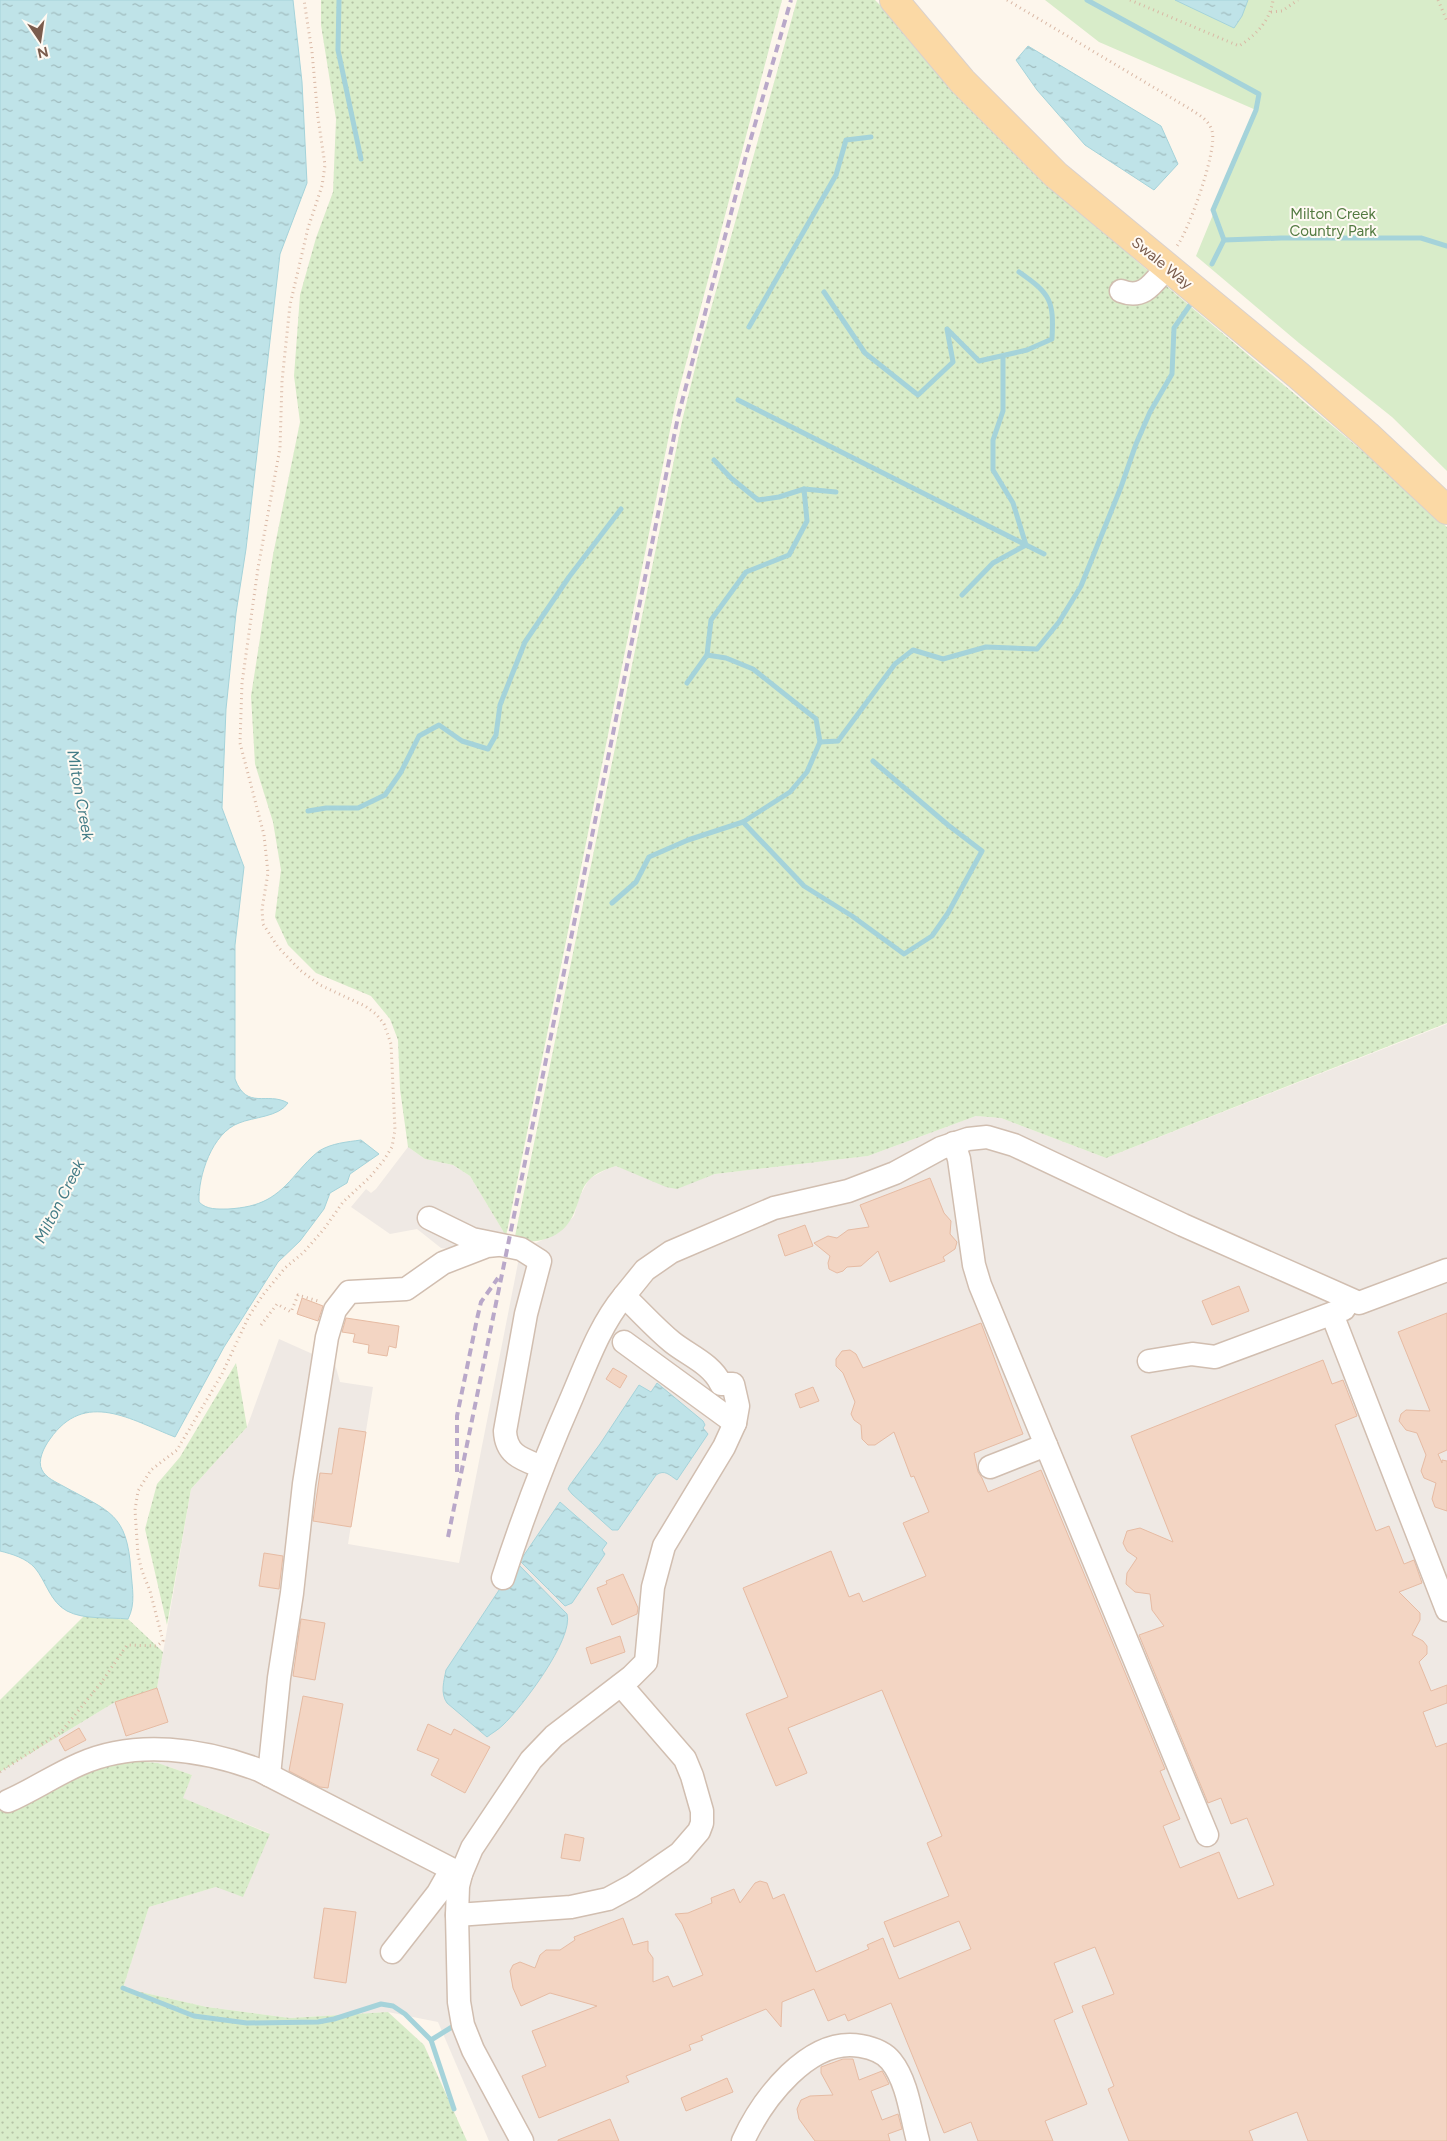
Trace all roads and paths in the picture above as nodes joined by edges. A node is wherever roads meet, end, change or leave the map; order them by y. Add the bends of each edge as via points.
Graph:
1 (304, 0) edge
2 (894, 0) edge
3 (1007, 0) edge
4 (1130, 0) edge
5 (1273, 0) edge
6 (1298, 0) edge
7 (1438, 0) edge
8 (1271, 12) junction
9 (1447, 21) edge
10 (1165, 265) junction
11 (1121, 291) dead end
12 (1447, 510) edge
13 (954, 1143) junction
14 (429, 1218) dead end
15 (497, 1245) junction
16 (1447, 1270) edge
17 (624, 1296) junction
18 (1359, 1303) junction
19 (337, 1308) junction
20 (1332, 1314) junction
21 (261, 1325) dead end
22 (624, 1342) dead end
23 (1149, 1361) dead end
24 (735, 1423) junction
25 (1046, 1444) junction
26 (542, 1466) junction
27 (990, 1468) dead end
28 (503, 1578) dead end
29 (1447, 1610) edge
30 (621, 1685) junction
31 (0, 1772) edge
32 (268, 1775) junction
33 (8, 1801) dead end
34 (1207, 1835) dead end
35 (456, 1872) junction
36 (457, 1915) junction
37 (392, 1952) dead end
38 (522, 2141) edge
39 (743, 2141) edge
40 (918, 2141) edge

1 - 31 path via 325,165 290,305 282,381 280,448 258,568 242,683 240,743 264,835 268,873 262,924 300,970 320,985 365,1006 384,1024 391,1044 394,1140 370,1177 343,1202 324,1229 262,1296 248,1316 222,1374 177,1450 151,1470 138,1491 135,1510 138,1555 163,1641 157,1646 127,1645 102,1683 60,1732
2 - 10 main road, Swale Way via 945,62 1018,139 1073,190
3 - 10 path via 1190,109 1210,126 1212,148 1200,190 1179,243
4 - 8 path via 1239,46 1254,36
5 - 8 path
6 - 8 path via 1282,11
7 - 9 path
10 - 11 lane via 1144,292 1132,294
10 - 12 main road, Swale Way via 1312,387
13 - 17 lane via 895,1173 848,1191 774,1208 679,1247 645,1270
13 - 18 lane via 979,1136 1014,1144 1183,1225
13 - 25 lane via 978,1280
14 - 15 lane via 472,1239
15 - 19 lane via 443,1263 406,1289 349,1292
15 - 26 lane via 526,1251 540,1263 527,1307 505,1431 514,1455
16 - 18 lane
17 - 24 lane via 673,1342 699,1360 721,1384 733,1384 738,1406
17 - 26 lane via 596,1341
18 - 20 lane
19 - 21 path via 298,1295 291,1312 277,1304
19 - 32 lane via 328,1337 304,1484
20 - 23 lane via 1215,1357 1192,1354
20 - 29 lane
22 - 24 lane
24 - 30 lane via 664,1546 653,1587 648,1657 638,1671
25 - 27 lane
25 - 34 lane
26 - 28 lane
30 - 35 lane via 554,1736 531,1760
30 - 36 lane via 685,1760 702,1811 699,1831 680,1853 608,1899 571,1907
32 - 33 lane via 224,1758 171,1749 142,1749 81,1763
32 - 35 lane
35 - 36 lane
35 - 37 lane
36 - 38 lane via 458,1992 463,2025
39 - 40 lane via 764,2106 790,2073 829,2049 854,2044 881,2052 891,2061 902,2081

